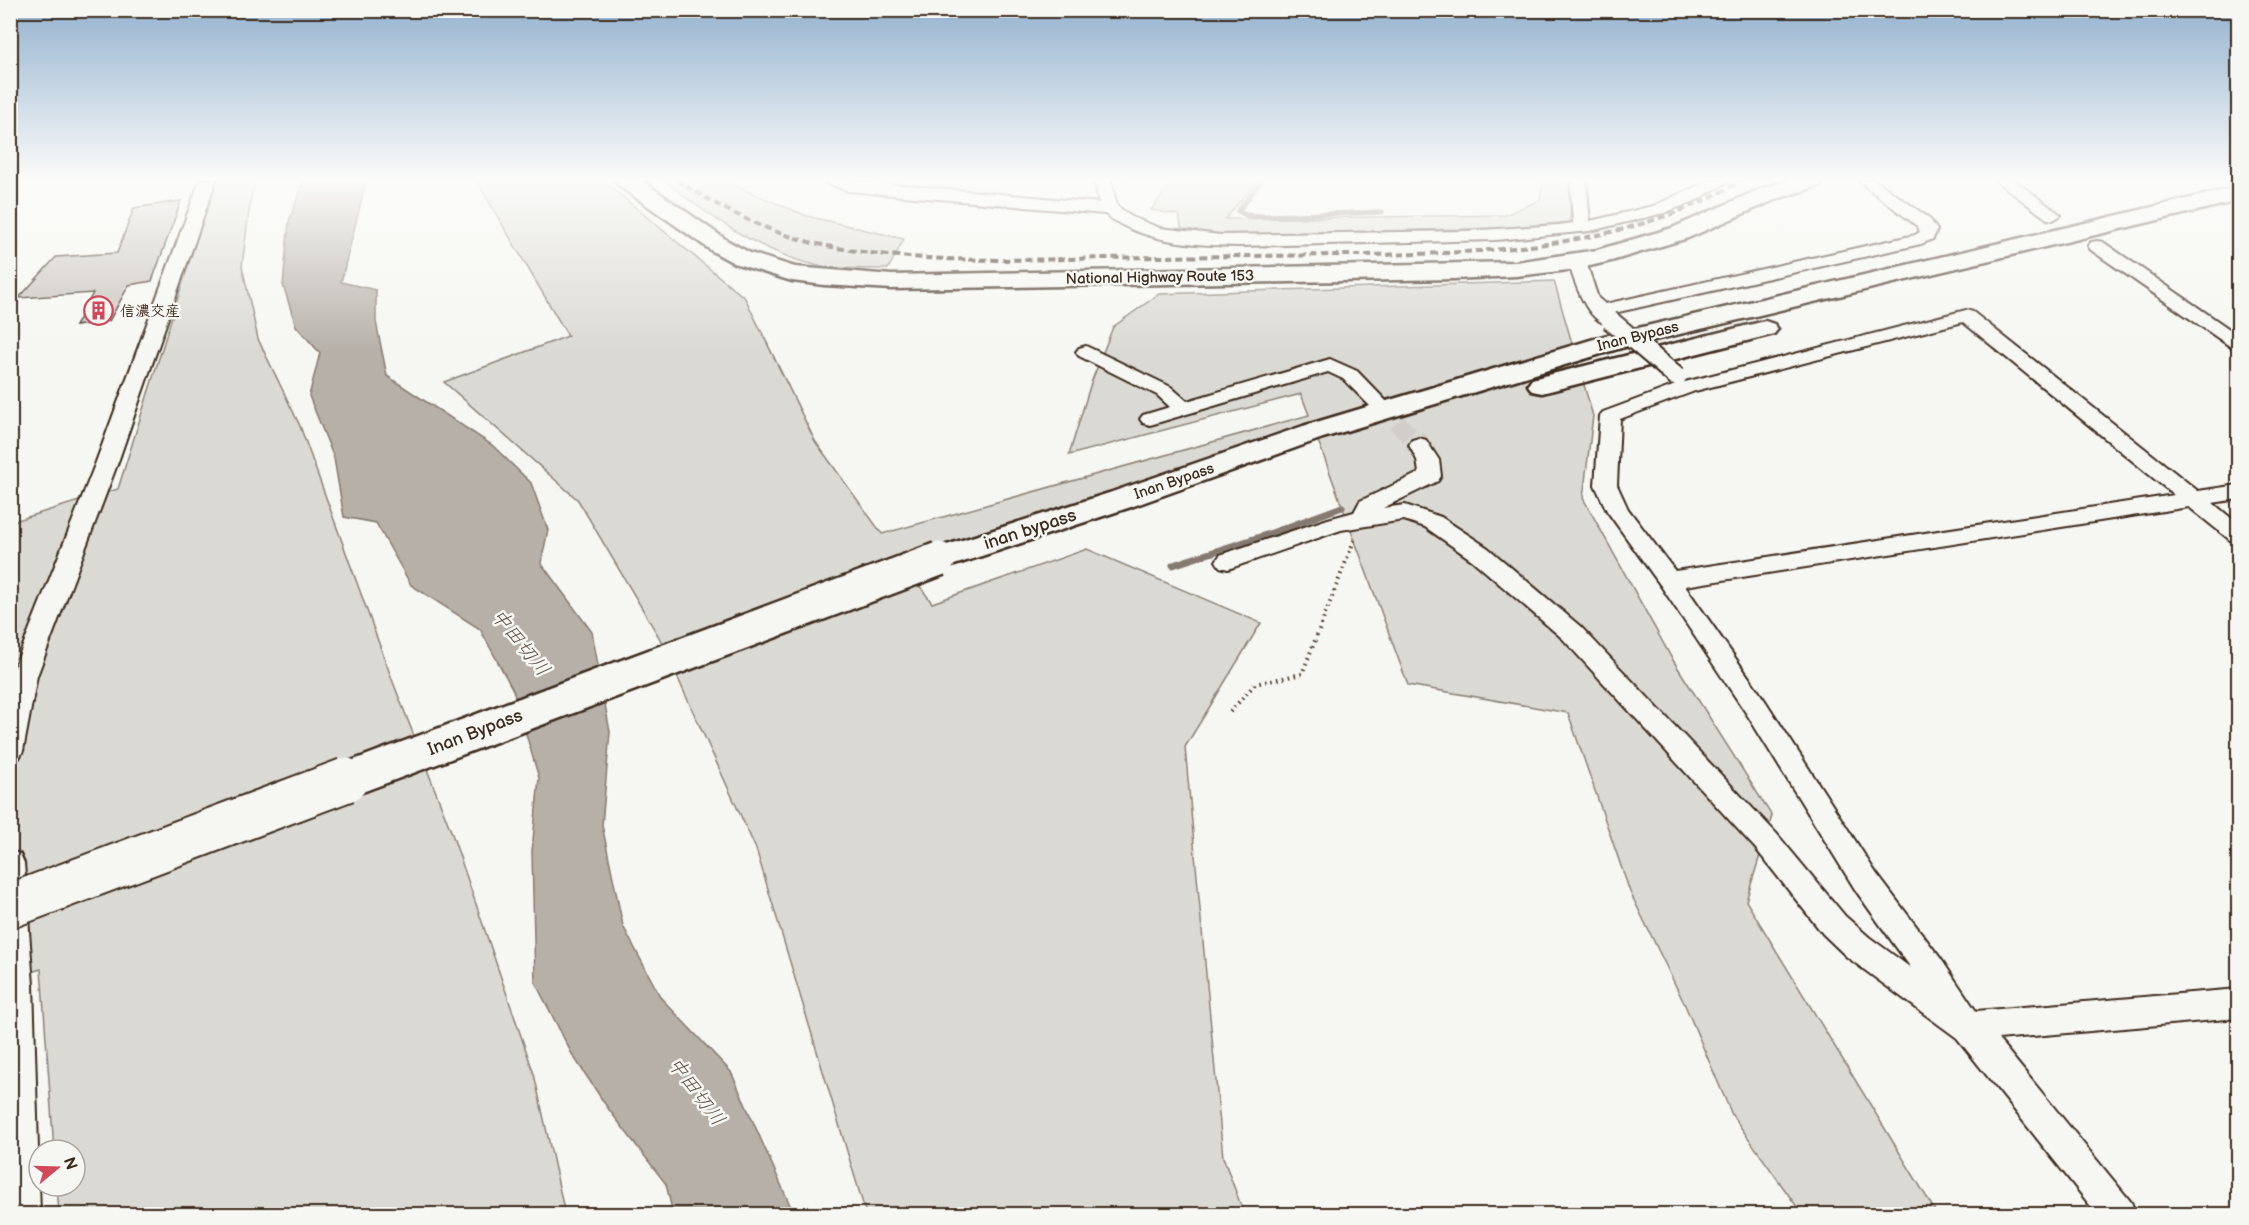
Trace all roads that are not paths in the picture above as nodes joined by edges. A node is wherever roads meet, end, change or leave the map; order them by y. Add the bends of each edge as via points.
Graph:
1 (188, 237) edge
2 (707, 237) edge
3 (1193, 237) edge
4 (1334, 237) edge
5 (1665, 237) edge
6 (1925, 237) edge
7 (2056, 237) edge
8 (2136, 237) edge
9 (2097, 246) junction
10 (1577, 262) junction
11 (1605, 316) junction
12 (2238, 343) edge
13 (1086, 352) dead end
14 (1682, 382) junction
15 (1378, 403) tunnel mouth
16 (1184, 409) junction
17 (1150, 419) dead end
18 (1419, 445) tunnel mouth
19 (2238, 492) edge
20 (2195, 499) junction
21 (1120, 500) junction
22 (1362, 518) junction
23 (2238, 535) edge
24 (939, 559) joint
25 (1228, 561) dead end
26 (1669, 580) junction
27 (10, 751) edge
28 (10, 862) edge
29 (10, 906) edge
30 (14, 986) edge
31 (2238, 1003) edge
32 (1968, 1027) junction
33 (23, 1215) edge
34 (2119, 1215) edge

1 - 27 street via 24,676
2 - 10 highway, National Highway Route 153 via 741,258 792,274 892,282 1442,272
3 - 4 street
5 - 10 highway, National Highway Route 153
6 - 11 street
7 - 21 highway, Inan Bypass via 1613,342 1313,432
8 - 9 highway, Inan Bypass
9 - 12 street
9 - 21 highway, Inan Bypass via 1497,396
10 - 11 street via 1590,300
11 - 14 street, bridge
13 - 16 street via 1164,391
14 - 20 street via 1966,316
14 - 26 street via 1610,416 1606,485 1618,511
15 - 16 street via 1350,375 1330,365
16 - 17 street
18 - 22 street via 1428,460 1430,476 1368,506
19 - 20 street
20 - 23 street
20 - 26 street
21 - 24 highway, inan bypass
22 - 25 street
22 - 32 street via 1405,512 1433,522 1480,554 1572,633 1766,841 1834,925
24 - 29 highway, Inan Bypass, bridge
26 - 32 street via 1757,709 1866,882
28 - 30 street
30 - 33 street
31 - 32 street
32 - 34 street

